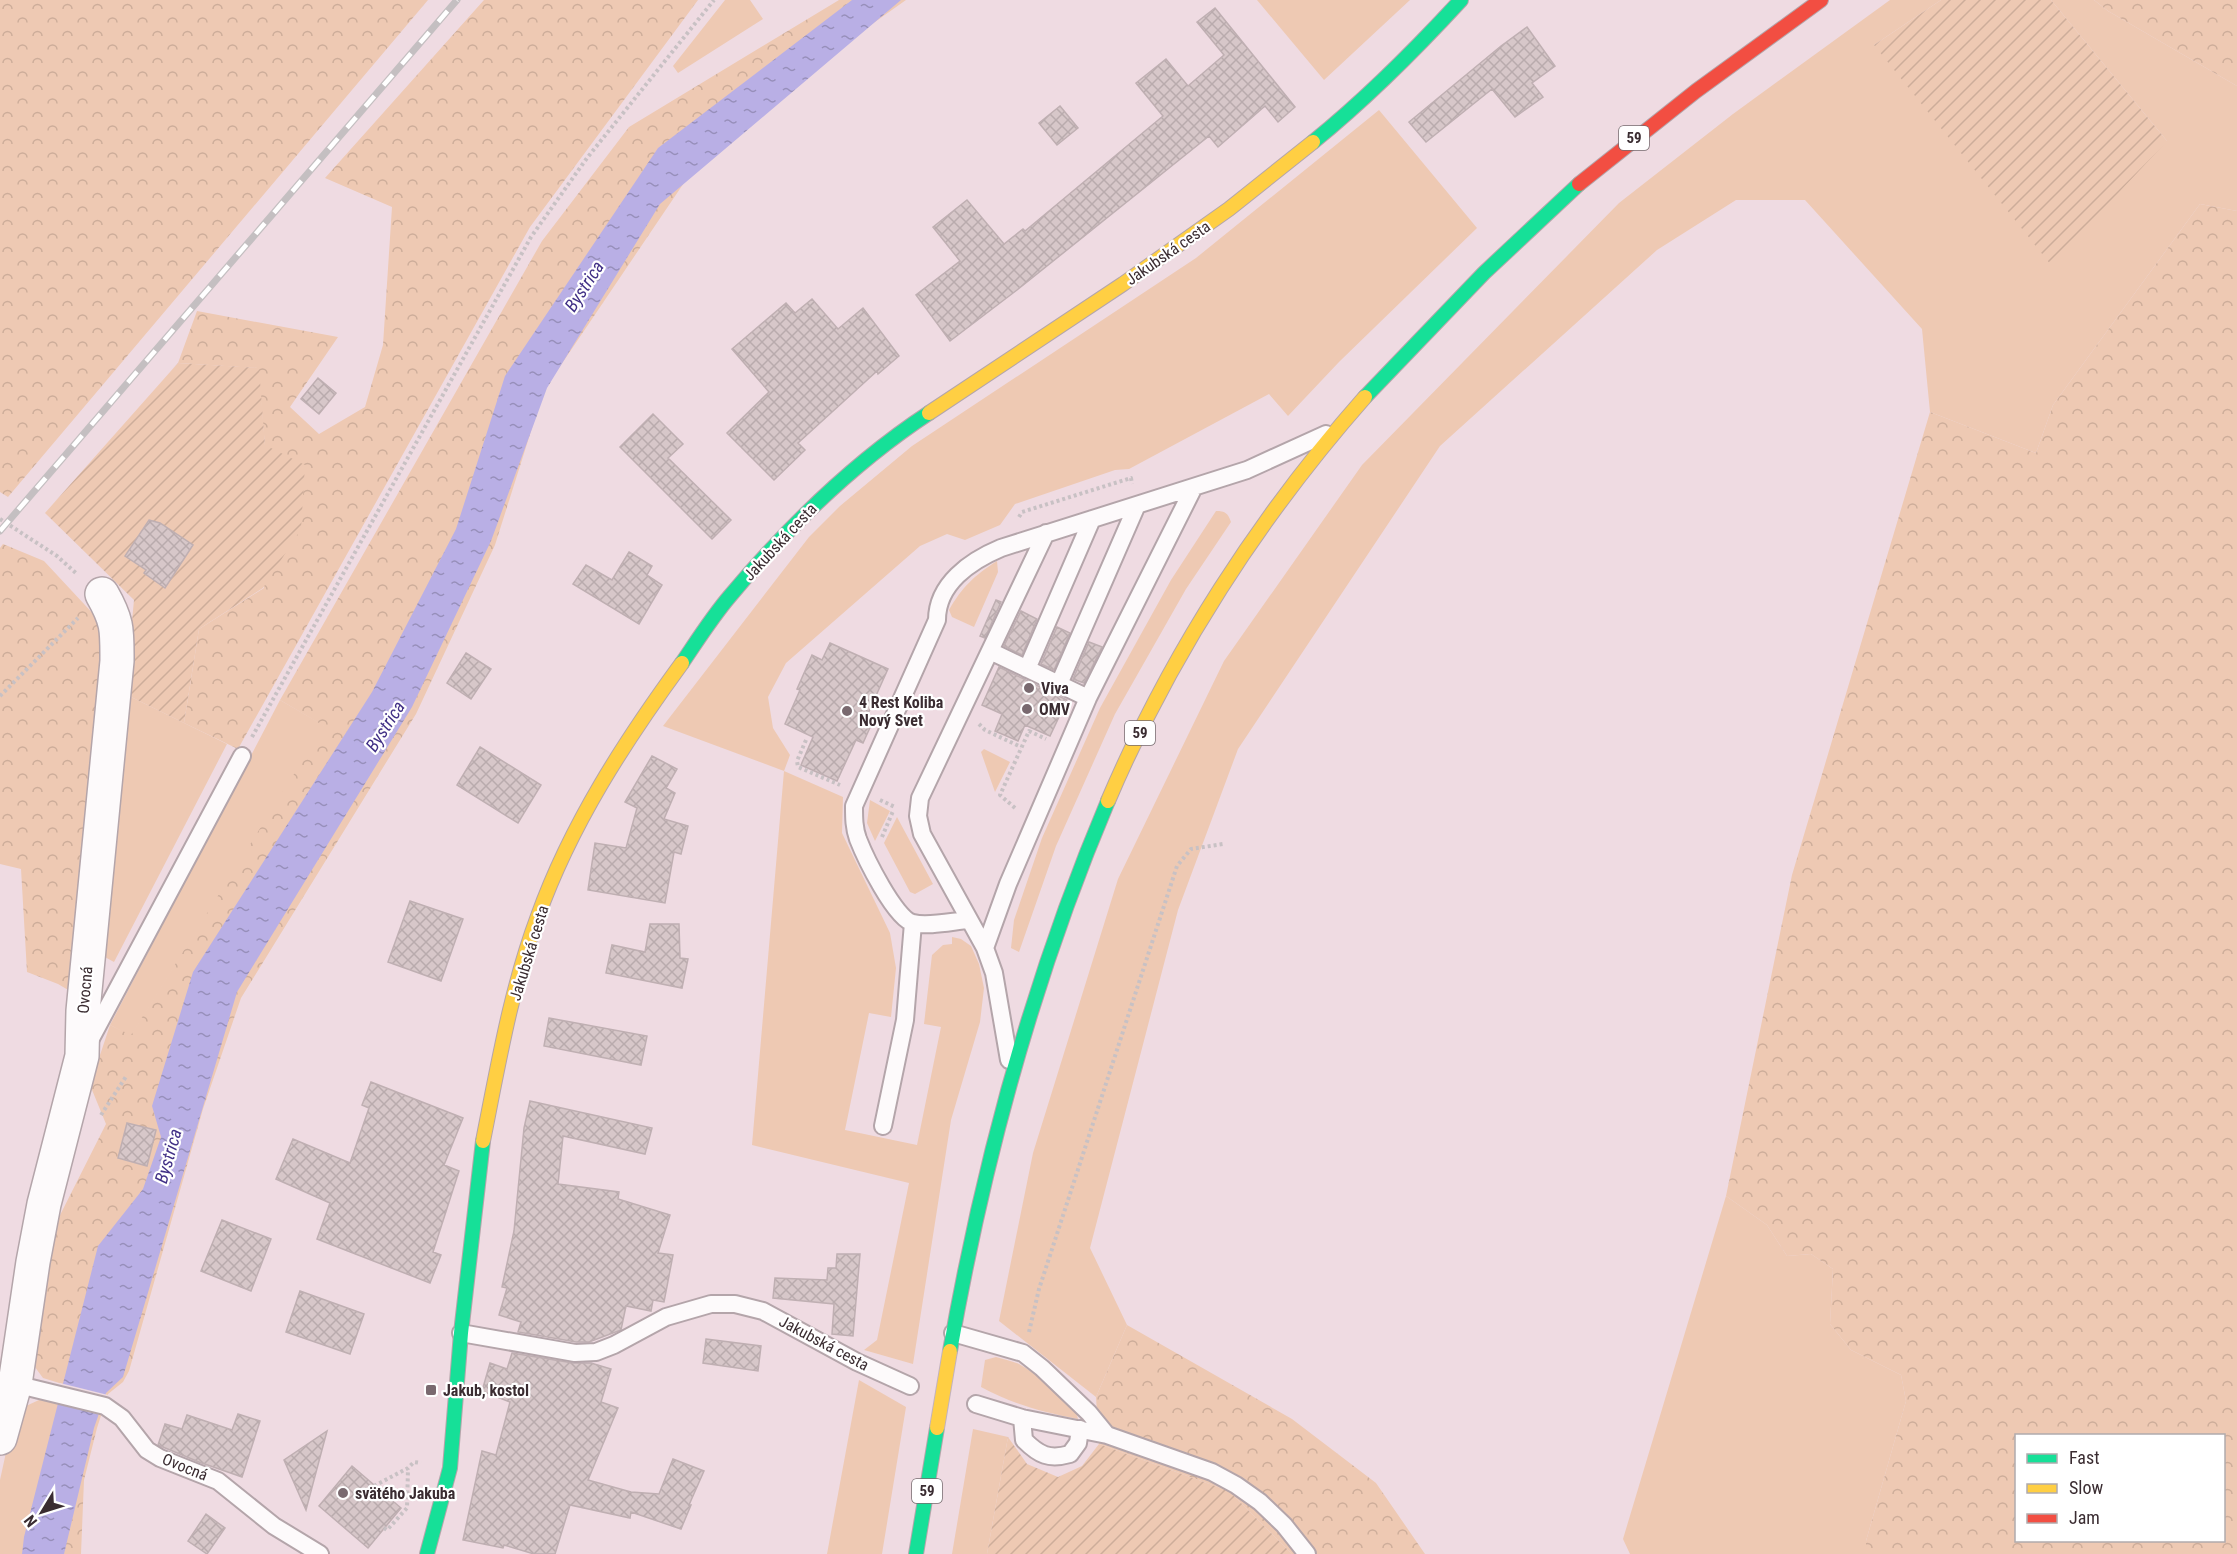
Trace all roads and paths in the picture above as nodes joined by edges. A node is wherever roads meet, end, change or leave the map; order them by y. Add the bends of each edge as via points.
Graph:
1 (714, 0) edge
2 (1461, 0) edge
3 (1821, 0) edge
4 (1338, 429) junction
5 (1194, 487) junction
6 (1137, 505) junction
7 (0, 519) edge
8 (1092, 519) junction
9 (1046, 533) junction
10 (102, 594) junction
11 (990, 651) junction
12 (1027, 669) junction
13 (1059, 684) junction
14 (0, 696) edge
15 (1088, 698) junction
16 (977, 722) dead end
17 (806, 740) dead end
18 (1054, 742) dead end
19 (1021, 747) junction
20 (242, 756) joint
21 (847, 784) dead end
22 (1034, 825) junction
23 (1223, 844) dead end
24 (969, 920) junction
25 (914, 924) junction
26 (985, 948) junction
27 (82, 1056) junction
28 (1011, 1072) junction
29 (883, 1126) dead end
30 (461, 1333) junction
31 (953, 1333) junction
32 (1023, 1353) junction
33 (15, 1384) junction
34 (910, 1386) dead end
35 (976, 1404) dead end
36 (1022, 1418) junction
37 (1080, 1429) junction
38 (1107, 1435) junction
39 (0, 1438) edge
40 (374, 1486) dead end
41 (384, 1528) dead end
42 (320, 1554) edge
43 (427, 1554) edge
44 (916, 1554) edge
45 (1307, 1554) edge

1 - 20 path via 587,158 531,237
2 - 30 street, Jakubská cesta via 1334,124 1229,209 906,428 830,490 722,606 592,798 538,915 496,1072 482,1148
3 - 4 street, 59 via 1654,122 1572,189 1463,294
4 - 5 lane via 1247,470
4 - 28 street, 59 via 1238,565 1153,706 1081,868
5 - 6 lane
5 - 15 lane
6 - 8 lane
6 - 13 lane
7 - 10 path via 57,556
8 - 9 lane
8 - 12 lane
9 - 11 lane
9 - 25 lane via 1001,548 970,564 948,587 854,806 858,840 893,907
10 - 14 path
10 - 27 street, Ovocná via 117,627 117,661
11 - 12 lane
11 - 24 lane via 920,798 918,816 922,834
12 - 13 lane
13 - 15 lane
15 - 22 lane
16 - 19 path via 985,730
17 - 21 path via 798,767 838,785
18 - 19 path via 1029,731
19 - 22 path via 1000,795
20 - 27 lane
22 - 26 lane
23 - 32 path via 1191,849 1177,866 1039,1289
24 - 25 lane
24 - 26 lane
25 - 29 lane via 905,1020
26 - 28 lane via 994,973
27 - 33 street, Ovocná via 44,1204
28 - 31 street, 59 via 984,1175
30 - 34 lane, Jakubská cesta via 575,1353 596,1352 666,1317 711,1304 735,1304 763,1311
30 - 43 street, Jakubská cesta via 450,1468
31 - 32 lane
31 - 44 street, 59, bridge
32 - 38 lane
33 - 39 street, Ovocná
33 - 42 lane, Ovocná via 105,1406 122,1418 147,1450 218,1481 274,1526
35 - 36 lane
36 - 37 lane
36 - 37 lane via 1024,1440 1050,1457 1070,1454 1078,1443
37 - 38 lane
38 - 45 lane via 1212,1472 1236,1485 1284,1525
40 - 41 path via 408,1468 407,1508 387,1530

